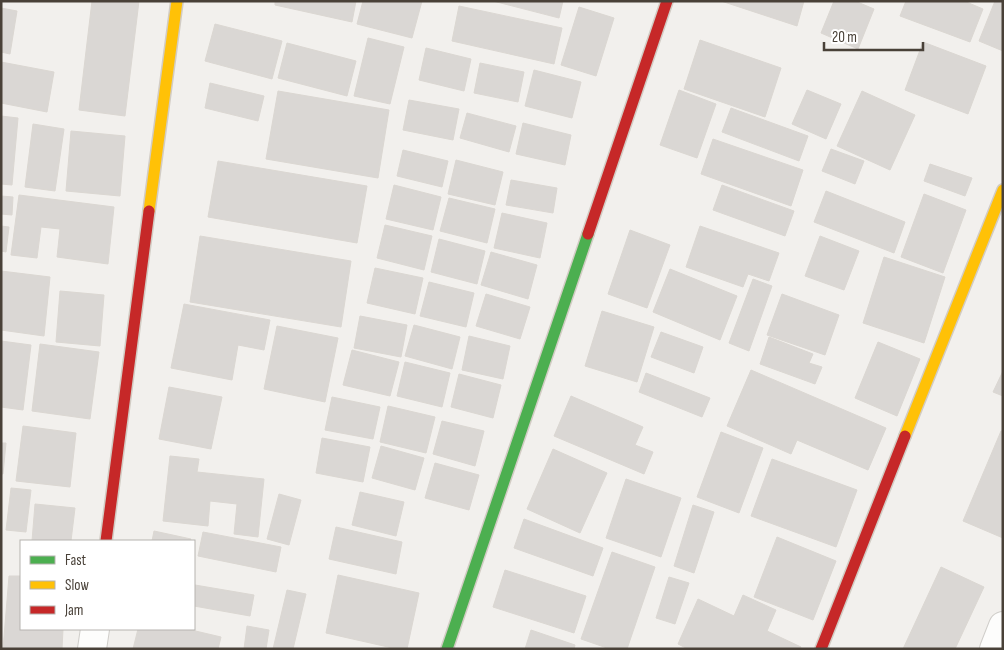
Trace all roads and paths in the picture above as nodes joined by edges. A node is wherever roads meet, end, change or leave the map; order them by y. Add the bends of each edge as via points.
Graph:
1 (177, 1) edge
2 (667, 1) edge
3 (1003, 190) edge
4 (106, 540) edge
5 (1003, 626) edge
6 (95, 630) edge
7 (92, 649) edge
8 (448, 649) edge
9 (821, 649) edge
10 (994, 649) edge

1 - 4 street
2 - 8 street
3 - 9 street
5 - 10 street
6 - 7 street

